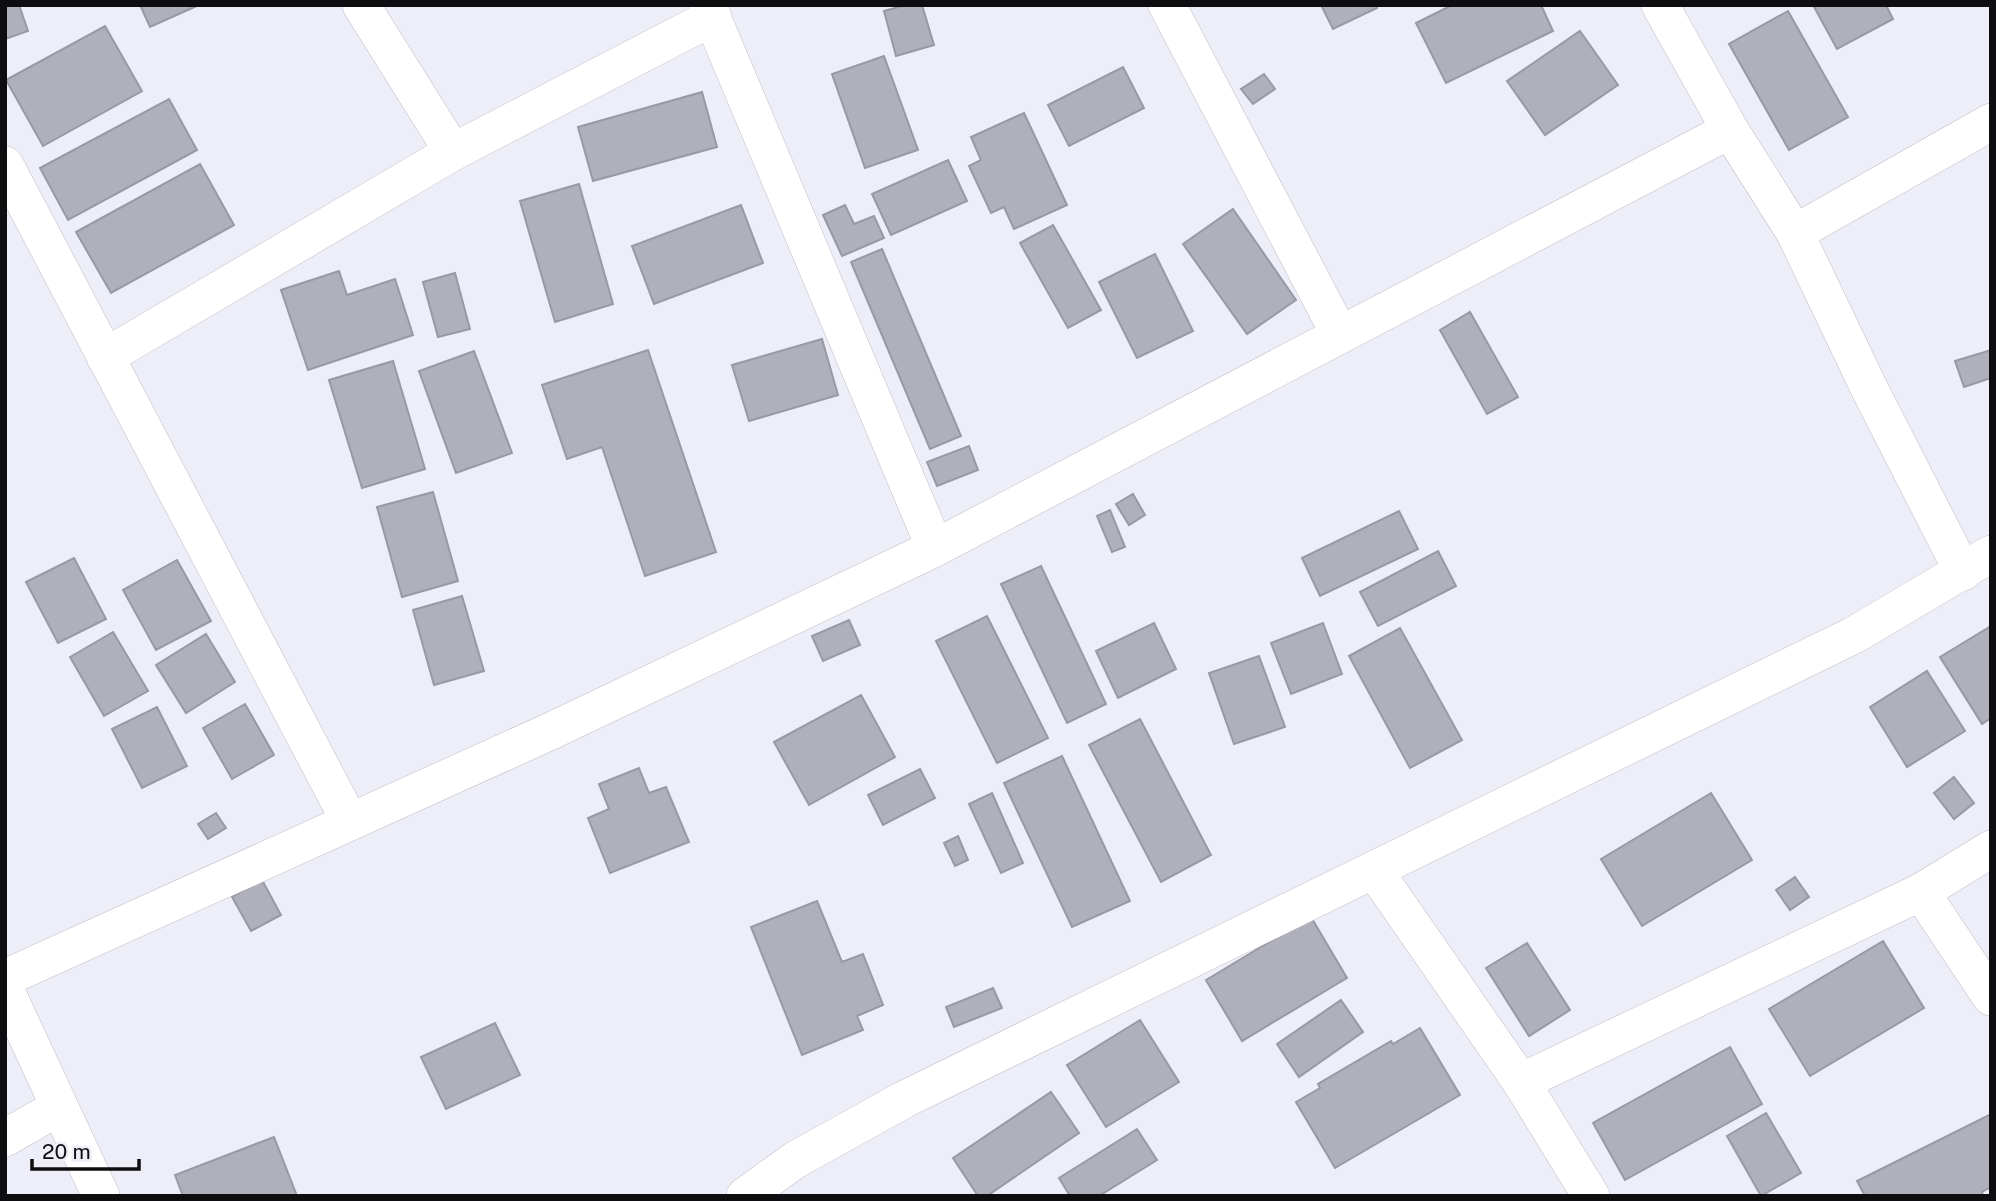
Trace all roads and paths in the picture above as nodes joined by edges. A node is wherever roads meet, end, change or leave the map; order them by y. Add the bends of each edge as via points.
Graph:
1 (362, 5) edge
2 (1167, 5) edge
3 (1661, 5) edge
4 (710, 11) edge
5 (1991, 122) edge
6 (1730, 130) junction
7 (453, 152) junction
8 (5, 165) edge
9 (1794, 233) junction
10 (1340, 335) junction
11 (105, 357) junction
12 (935, 548) junction
13 (1977, 563) edge
14 (350, 822) junction
15 (1991, 849) edge
16 (1374, 870) junction
17 (1921, 892) junction
18 (5, 978) edge
19 (5, 989) edge
20 (1991, 997) edge
21 (1521, 1082) junction
22 (59, 1107) junction
23 (5, 1138) edge
24 (101, 1196) edge
25 (745, 1196) edge
26 (1591, 1196) edge

1 - 7 street
2 - 10 street
3 - 6 street
4 - 7 street
4 - 12 street
5 - 9 street
6 - 9 street
6 - 10 street
7 - 11 street
8 - 11 street
9 - 13 street via 1868,388
10 - 12 street
11 - 14 street
12 - 14 street
13 - 16 street via 1854,635
14 - 18 street
15 - 17 street
16 - 21 street
16 - 25 street via 905,1099 795,1160
17 - 20 street
17 - 21 street
19 - 22 street
21 - 26 street
22 - 23 street
22 - 24 street

